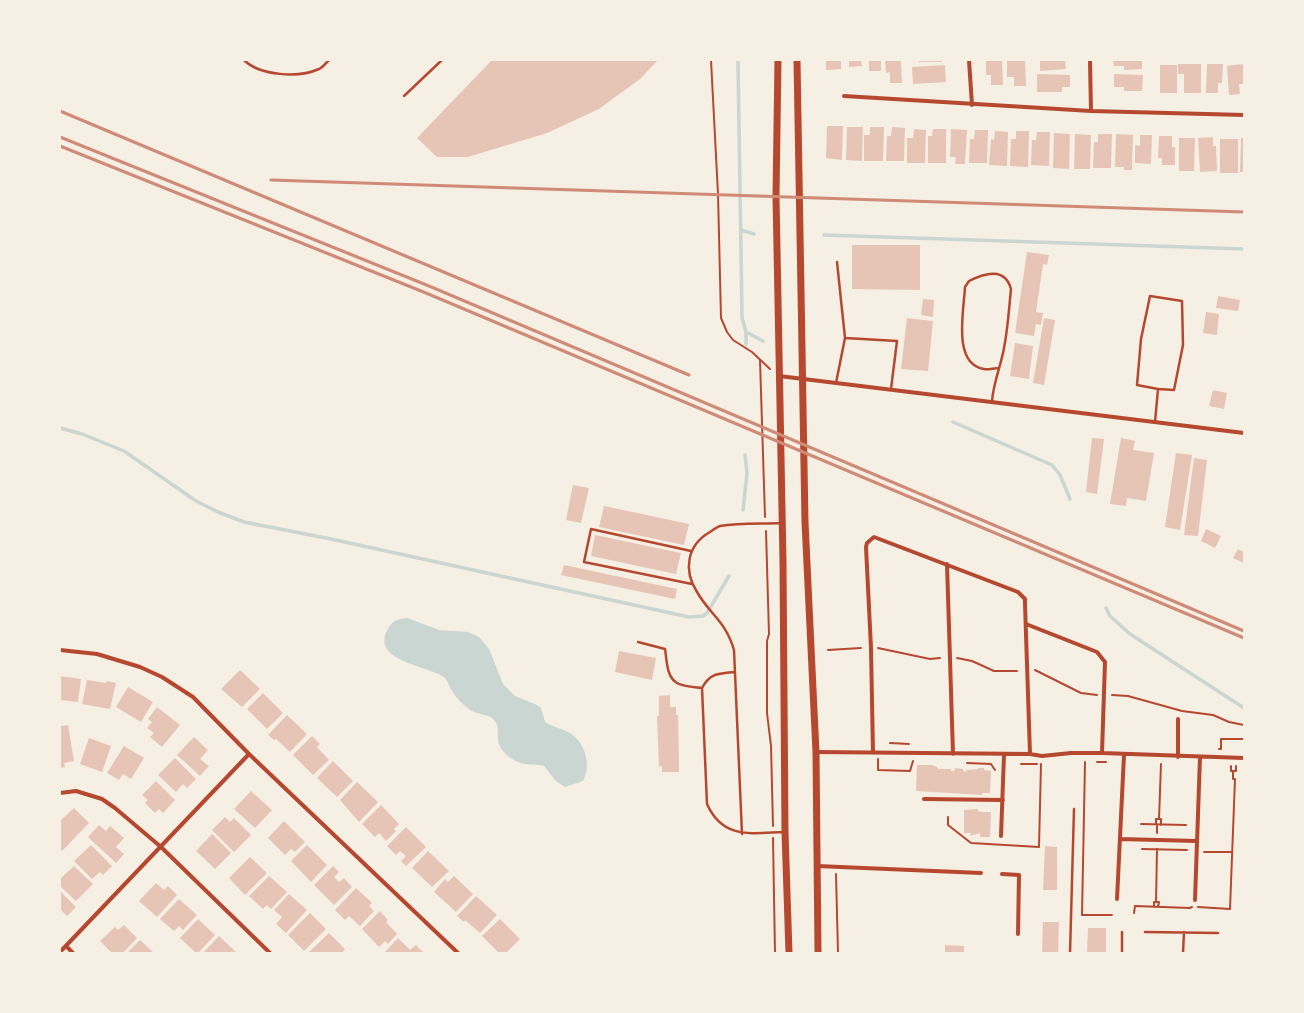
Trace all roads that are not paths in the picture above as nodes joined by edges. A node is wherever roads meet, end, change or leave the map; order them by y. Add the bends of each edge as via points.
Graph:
1 (244, 60) edge
2 (329, 60) edge
3 (442, 60) edge
4 (778, 60) edge
5 (797, 60) edge
6 (969, 60) edge
7 (1090, 60) edge
8 (404, 96) dead end
9 (844, 96) dead end
10 (972, 105) junction
11 (1091, 111) junction
12 (1244, 116) edge
13 (837, 262) dead end
14 (845, 338) junction
15 (999, 368) junction
16 (779, 376) junction
17 (802, 378) junction
18 (836, 383) junction
19 (1158, 389) junction
20 (891, 390) junction
21 (992, 402) junction
22 (1155, 422) junction
23 (1244, 433) edge
24 (782, 523) junction
25 (691, 551) junction
26 (947, 564) junction
27 (692, 584) junction
28 (1026, 624) junction
29 (638, 642) dead end
30 (60, 650) edge
31 (734, 672) junction
32 (702, 688) junction
33 (1178, 719) dead end
34 (816, 752) junction
35 (873, 753) junction
36 (1102, 753) junction
37 (249, 754) junction
38 (953, 754) junction
39 (1030, 754) junction
40 (1004, 755) junction
41 (1124, 755) junction
42 (1178, 757) junction
43 (1200, 757) junction
44 (1244, 758) edge
45 (60, 793) edge
46 (924, 799) dead end
47 (1003, 800) junction
48 (1074, 809) dead end
49 (785, 832) junction
50 (742, 834) junction
51 (1001, 836) dead end
52 (1120, 839) junction
53 (1197, 841) junction
54 (161, 847) junction
55 (817, 866) junction
56 (981, 873) dead end
57 (1002, 874) dead end
58 (1118, 899) dead end
59 (1195, 900) dead end
60 (1122, 932) dead end
61 (1145, 932) dead end
62 (1184, 932) junction
63 (1218, 933) dead end
64 (1018, 934) dead end
65 (66, 946) junction
66 (60, 952) edge
67 (73, 953) edge
68 (270, 953) edge
69 (458, 953) edge
70 (789, 953) edge
71 (818, 953) edge
72 (1070, 953) edge
73 (1122, 953) edge
74 (1183, 953) edge

1 - 2 lane via 248,64 276,74 303,74 321,68
3 - 8 lane
4 - 16 main road via 776,196
5 - 17 main road
6 - 10 street
7 - 11 street
9 - 10 street
10 - 11 street
11 - 12 street
13 - 14 lane
14 - 18 lane
14 - 20 lane via 897,341
15 - 15 lane via 1011,289 1008,280 1002,275 992,274 969,281 965,287 962,338 964,352 970,363 983,369
15 - 21 lane via 993,386
16 - 17 street
16 - 24 main road
17 - 18 street
17 - 34 main road via 804,522
18 - 20 street
19 - 19 lane via 1174,390 1182,345 1182,301 1150,296 1141,339 1137,385
19 - 22 lane
20 - 21 street
21 - 22 street
22 - 23 street
24 - 25 lane via 719,526 701,537
24 - 49 main road
25 - 27 lane via 688,565
25 - 27 lane via 591,529 584,562
26 - 28 street via 1018,592 1025,599
26 - 35 street via 878,537 869,539 866,547
26 - 38 street
27 - 31 lane via 730,636 734,650
28 - 36 street via 1097,652 1105,662
28 - 39 street
29 - 32 lane via 665,649 668,673 676,683
30 - 37 street via 97,654 140,667 162,678 193,697
31 - 32 lane via 716,674 707,679
31 - 50 lane
32 - 50 lane via 707,804 713,817
33 - 42 street
34 - 35 street
34 - 55 main road
35 - 38 street
36 - 39 street via 1042,756
36 - 41 street
37 - 54 street
37 - 69 street
38 - 40 street
39 - 40 street
40 - 47 street
41 - 42 street
41 - 52 street
42 - 43 street
43 - 44 street
43 - 53 street
45 - 54 street via 76,791 102,799
46 - 47 street
47 - 51 street
48 - 72 lane
49 - 50 lane
49 - 70 main road
52 - 53 street
52 - 58 street
53 - 59 street
54 - 65 street
54 - 68 street
55 - 56 street
55 - 71 main road
57 - 64 street via 1019,875
60 - 73 lane
61 - 62 lane
62 - 63 lane
62 - 74 lane
65 - 66 street
65 - 67 street

